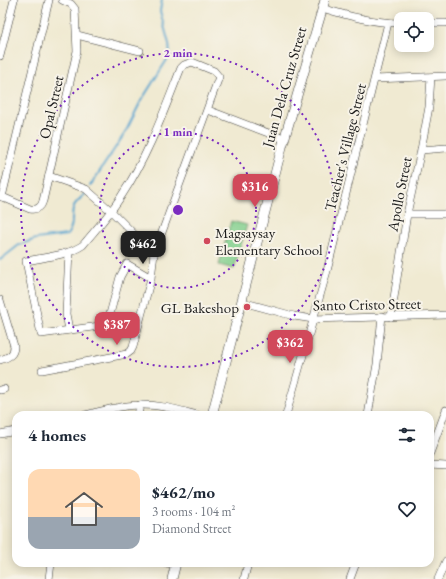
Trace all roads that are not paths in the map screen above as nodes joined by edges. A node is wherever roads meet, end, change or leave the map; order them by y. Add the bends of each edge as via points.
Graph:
1 (14, 0) edge
2 (49, 0) edge
3 (62, 0) edge
4 (323, 4) edge
5 (388, 23) junction
6 (394, 23) edge
7 (434, 23) edge
8 (446, 23) edge
9 (77, 35) junction
10 (140, 51) dead end
11 (0, 56) edge
12 (446, 76) edge
13 (431, 77) junction
14 (375, 79) junction
15 (208, 110) junction
16 (284, 139) junction
17 (446, 148) edge
18 (421, 150) junction
19 (49, 176) junction
20 (1, 196) edge
21 (111, 211) junction
22 (407, 214) junction
23 (446, 214) edge
24 (69, 252) junction
25 (154, 254) junction
26 (151, 278) junction
27 (0, 300) edge
28 (242, 302) junction
29 (446, 314) edge
30 (382, 316) junction
31 (391, 316) junction
32 (313, 319) junction
33 (69, 330) junction
34 (0, 360) edge
35 (42, 370) dead end
36 (140, 405) junction
37 (446, 410) edge
38 (103, 411) edge
39 (139, 411) edge
40 (180, 411) edge
41 (213, 411) edge
42 (287, 411) edge
43 (369, 411) edge
44 (12, 432) edge
45 (0, 434) edge
46 (434, 442) edge
47 (434, 465) edge
48 (446, 466) edge
49 (446, 561) edge
50 (50, 567) edge
51 (175, 567) edge
52 (247, 567) edge
53 (354, 567) edge
54 (49, 579) edge
55 (172, 579) edge
56 (244, 579) edge
57 (350, 579) edge
58 (438, 579) edge

1 - 11 street
2 - 20 street
3 - 9 street, Opal Street via 75,9
4 - 5 street via 357,18
4 - 16 street, Juan Dela Cruz Street
5 - 6 street
5 - 14 street, Teacher's Village Street
7 - 8 street
9 - 10 street
9 - 19 street, Opal Street via 77,51
12 - 13 street
13 - 14 street
13 - 18 street, Apollo Street via 429,108
14 - 32 street, Teacher's Village Street
15 - 16 street
15 - 21 street via 219,77 217,73 192,62 184,65 150,146
15 - 25 street
16 - 28 street, Juan Dela Cruz Street
17 - 18 street
18 - 22 street, Apollo Street
19 - 20 street, Opal Street via 39,208 30,209
19 - 21 street via 86,189
21 - 24 street via 82,245
21 - 25 street
22 - 23 street
22 - 31 street, Apollo Street
24 - 33 street via 66,314
24 - 33 street via 26,261 41,334
25 - 26 street
26 - 33 street via 127,264 120,277 107,325
26 - 35 street via 131,351 127,354
27 - 34 street via 14,351 7,358
28 - 32 street, Santo Cristo Street
28 - 41 street, Juan Dela Cruz Street
29 - 31 street, Santo Cristo Street
30 - 31 street, Santo Cristo Street
30 - 32 street, Santo Cristo Street
30 - 43 street
32 - 42 street, Teacher's Village Street
36 - 38 street
36 - 39 street
36 - 40 street
37 - 46 street
44 - 45 street
47 - 48 street
49 - 58 street
50 - 54 street
51 - 55 street
52 - 56 street
53 - 57 street

